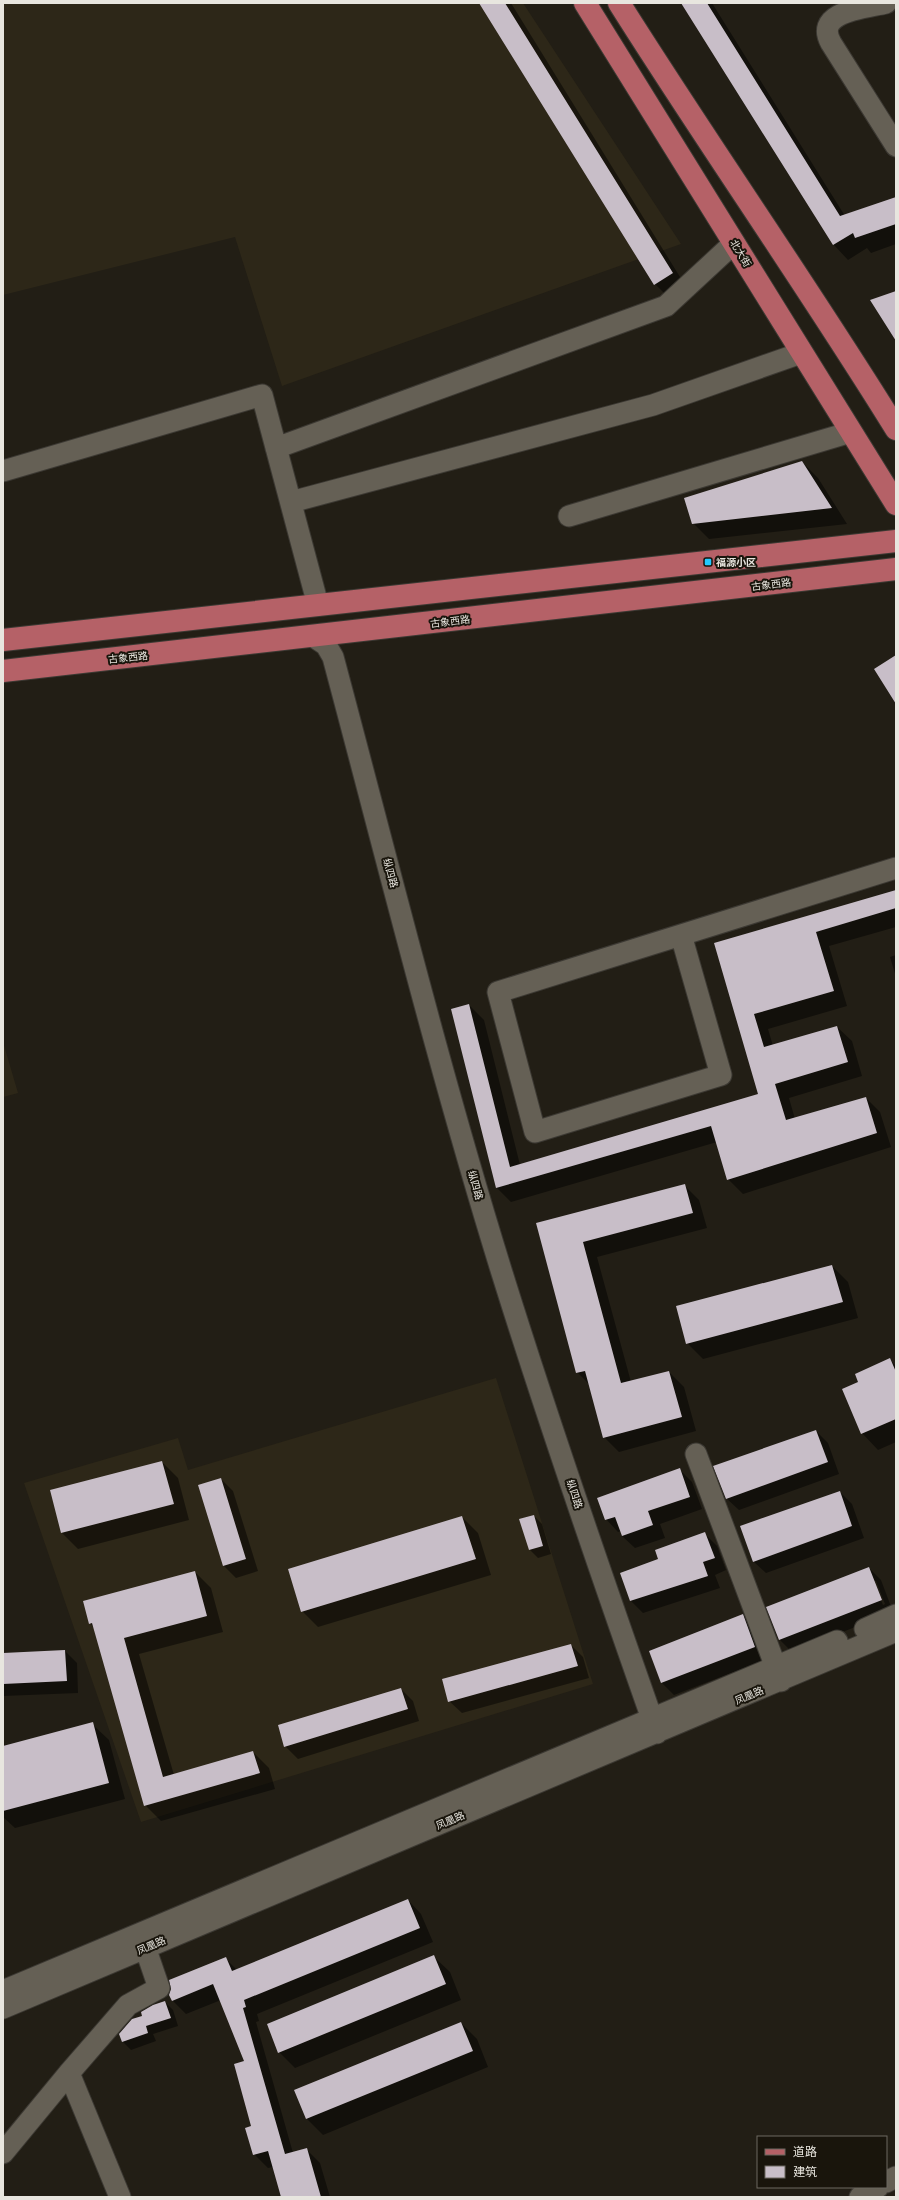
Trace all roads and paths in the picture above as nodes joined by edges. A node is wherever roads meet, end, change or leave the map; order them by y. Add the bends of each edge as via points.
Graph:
1 (585, 3) edge
2 (619, 3) edge
3 (886, 3) edge
4 (896, 146) edge
5 (734, 243) junction
6 (801, 352) junction
7 (896, 429) edge
8 (851, 432) junction
9 (276, 448) junction
10 (3, 471) edge
11 (291, 502) junction
12 (896, 504) edge
13 (569, 516) dead end
14 (896, 541) edge
15 (896, 569) edge
16 (318, 605) junction
17 (356, 632) junction
18 (314, 637) junction
19 (3, 640) edge
20 (3, 671) edge
21 (896, 868) edge
22 (681, 935) junction
23 (696, 1454) dead end
24 (896, 1615) edge
25 (896, 1631) edge
26 (779, 1674) junction
27 (658, 1724) junction
28 (145, 1947) junction
29 (3, 1991) edge
30 (3, 2008) edge
31 (69, 2073) junction
32 (3, 2153) edge
33 (896, 2177) edge
34 (887, 2182) edge
35 (876, 2188) edge
36 (120, 2197) edge
37 (860, 2197) edge

1 - 5 main road, 北大街
2 - 7 main road via 754,212 841,340
3 - 4 street via 839,14 830,21 827,32 831,43
5 - 6 main road, 北大街
5 - 9 street via 666,306
6 - 8 main road, 北大街
6 - 11 street via 653,405
8 - 12 main road, 北大街
8 - 13 street
9 - 10 street via 262,395
9 - 11 street
11 - 16 street
14 - 16 main road
15 - 17 main road, 古象西路
16 - 19 main road
17 - 18 main road, 古象西路
17 - 27 street, 纵四路 via 345,642 342,657 468,1123 511,1270
18 - 20 main road, 古象西路
18 - 27 street, 纵四路 via 326,645 333,657 459,1126 502,1273 602,1574
21 - 22 street
22 - 22 street via 498,992 535,1132 721,1075
23 - 26 street
24 - 26 street, 凤凰路
25 - 26 street, 凤凰路
26 - 27 street, 凤凰路
27 - 28 street, 凤凰路
27 - 29 street, 凤凰路
28 - 30 street, 凤凰路
28 - 31 street via 159,1988 128,2005
31 - 32 street
31 - 36 street
33 - 34 street
35 - 37 street

